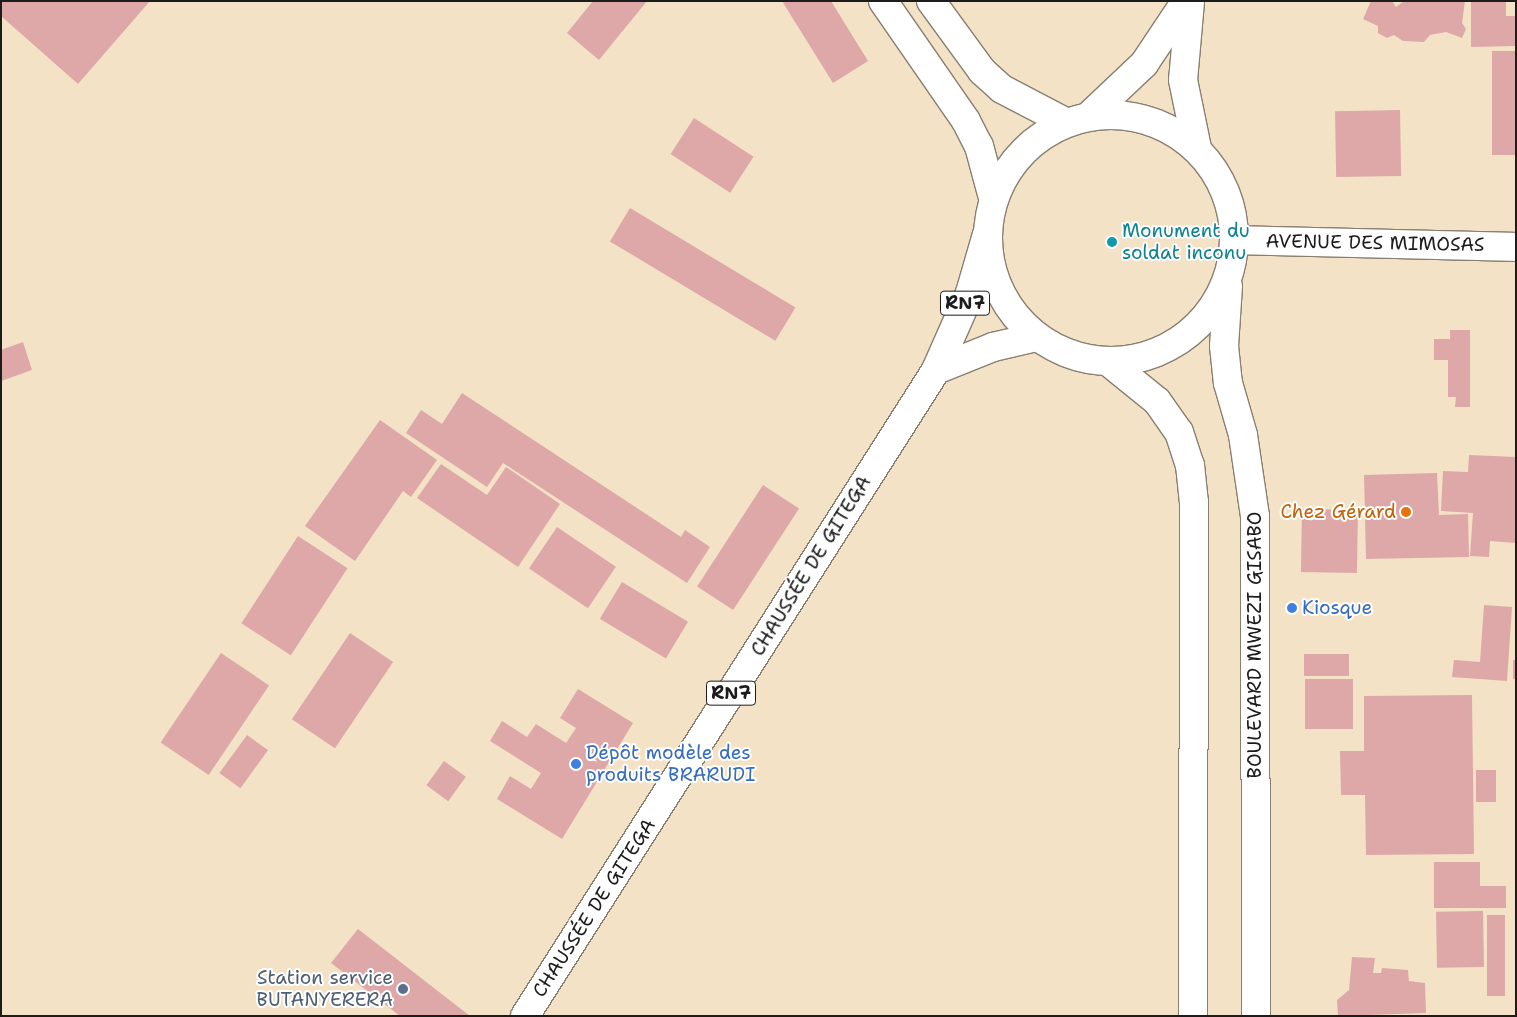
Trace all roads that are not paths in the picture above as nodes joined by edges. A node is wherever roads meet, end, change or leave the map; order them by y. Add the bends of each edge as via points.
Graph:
1 (883, 1) edge
2 (931, 1) edge
3 (1186, 1) edge
4 (1190, 1) edge
5 (1077, 119) junction
6 (1196, 148) junction
7 (994, 198) junction
8 (987, 234) junction
9 (1235, 240) junction
10 (1516, 247) edge
11 (1228, 278) junction
12 (1036, 337) junction
13 (1110, 362) junction
14 (936, 370) junction
15 (525, 1016) edge
16 (1193, 1016) edge
17 (1256, 1016) edge

1 - 7 main road via 966,121 979,146
2 - 5 main road via 982,71 1002,88
3 - 5 main road via 1144,64
4 - 6 main road via 1183,80
5 - 6 main road via 1128,115 1156,123
5 - 7 main road via 1021,152
6 - 9 main road via 1218,175 1230,206
7 - 8 main road
8 - 12 main road via 990,263 999,291 1015,316
8 - 14 main road, CHAUSSÉE DE GITEGA / RN7 via 970,293
9 - 10 main road, AVENUE DES MIMOSAS
9 - 11 main road
11 - 13 main road via 1215,306 1195,330 1162,351 1141,359
11 - 17 main road, BOULEVARD MWEZI GISABO via 1224,346 1228,384 1243,435 1255,516
12 - 13 main road via 1071,355
12 - 14 main road, RN7 via 993,347
13 - 16 main road via 1156,401 1179,432 1190,465 1194,502
14 - 15 main road, CHAUSSÉE DE GITEGA / RN7

